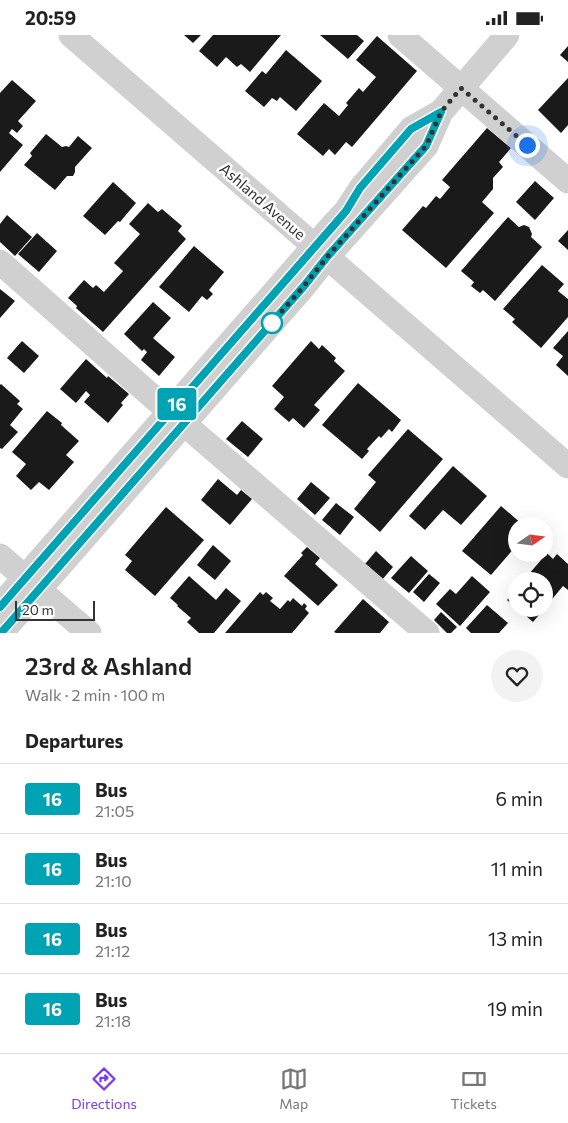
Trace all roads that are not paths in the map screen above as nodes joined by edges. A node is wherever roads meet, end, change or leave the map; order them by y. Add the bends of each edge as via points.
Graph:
1 (71, 35) edge
2 (400, 35) edge
3 (506, 35) edge
4 (461, 88) junction
5 (568, 181) edge
6 (320, 252) junction
7 (0, 263) edge
8 (177, 417) junction
9 (568, 466) edge
10 (0, 556) edge
11 (32, 583) junction
12 (0, 607) edge
13 (1, 633) edge
14 (89, 633) edge
15 (427, 633) edge

1 - 6 street, Ashland Avenue
2 - 4 street
3 - 4 street
4 - 5 street
4 - 6 street via 441,112 411,129 360,188
6 - 8 street
6 - 9 street, Ashland Avenue
7 - 8 street
8 - 11 street
8 - 15 street
10 - 11 street
11 - 12 street
11 - 13 street
11 - 14 street

